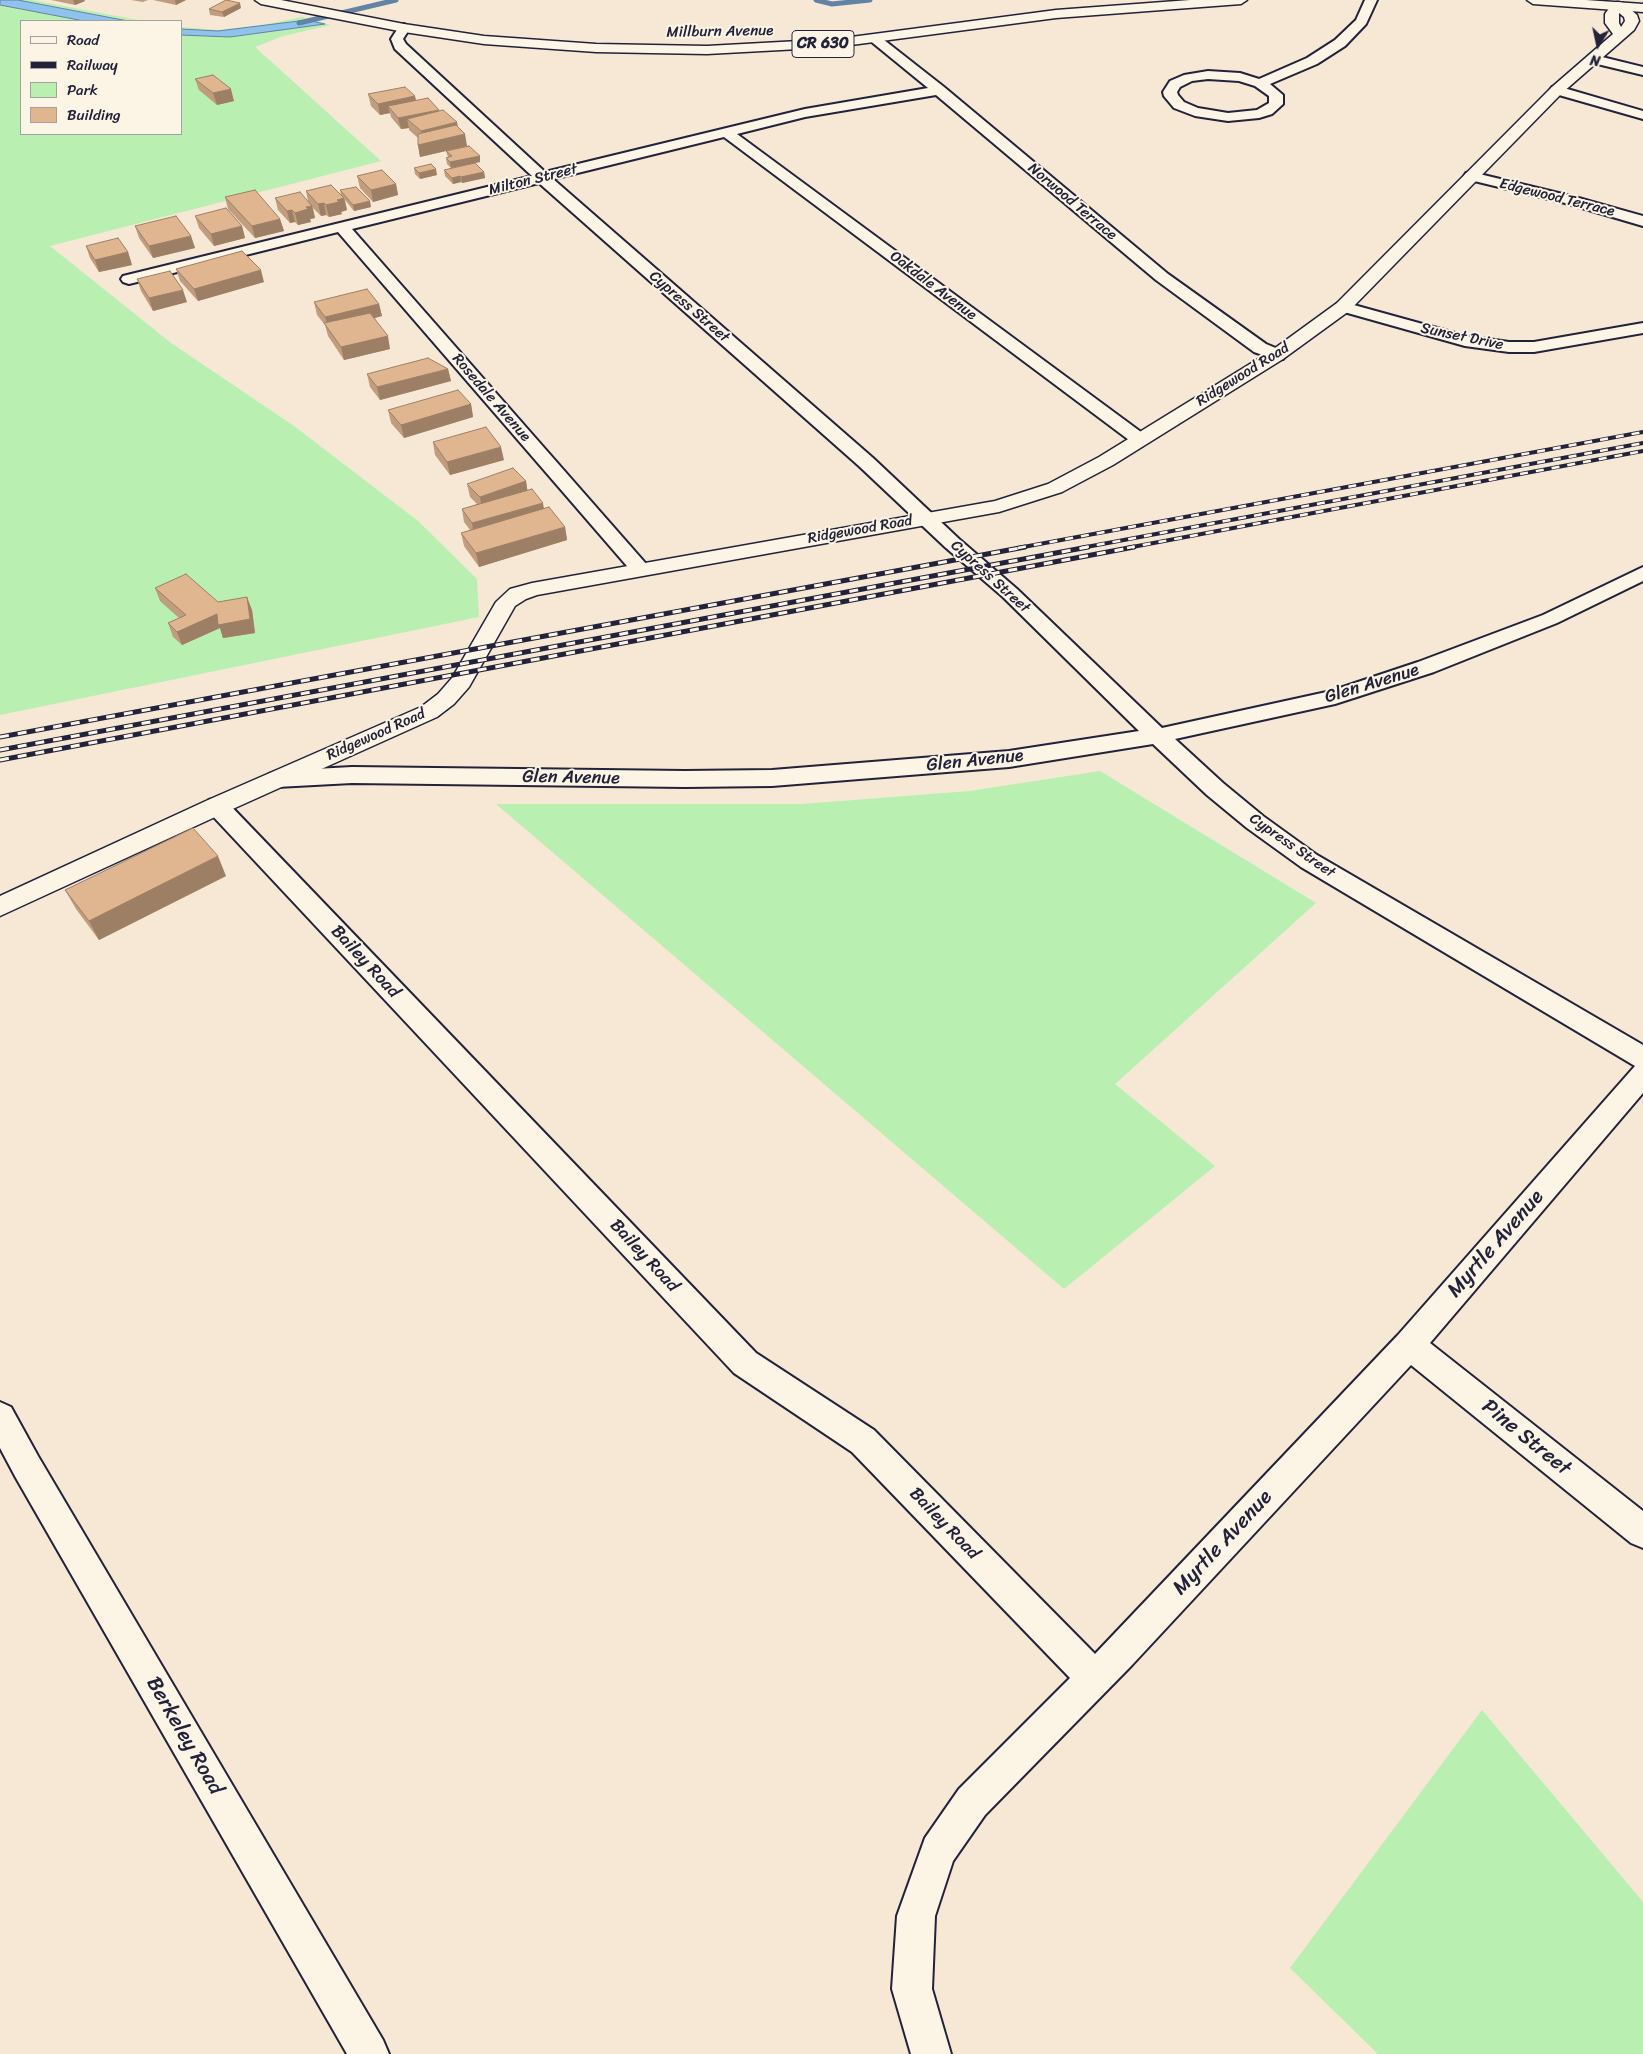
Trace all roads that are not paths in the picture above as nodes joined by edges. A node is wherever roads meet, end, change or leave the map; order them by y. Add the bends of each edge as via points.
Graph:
1 (262, 0) edge
2 (1241, 0) edge
3 (1371, 0) edge
4 (1533, 0) edge
5 (1618, 6) junction
6 (1643, 8) edge
7 (404, 28) junction
8 (874, 39) junction
9 (1594, 59) junction
10 (1643, 71) edge
11 (1260, 83) junction
12 (939, 90) junction
13 (1557, 90) junction
14 (1643, 115) edge
15 (728, 132) junction
16 (1471, 176) junction
17 (543, 178) junction
18 (1643, 221) edge
19 (342, 227) junction
20 (130, 279) dead end
21 (1342, 306) junction
22 (1643, 328) edge
23 (1277, 355) junction
24 (1139, 439) junction
25 (926, 519) junction
26 (640, 569) junction
27 (1643, 573) edge
28 (1157, 736) junction
29 (277, 779) junction
30 (217, 806) junction
31 (0, 907) edge
32 (1643, 1058) edge
33 (1643, 1074) edge
34 (1408, 1345) junction
35 (0, 1417) edge
36 (1643, 1532) edge
37 (1095, 1679) junction
38 (369, 2054) edge
39 (932, 2054) edge

1 - 7 street, Millburn Avenue / CR 630
2 - 8 street, Millburn Avenue / CR 630 via 1065,13
3 - 11 street via 1362,21 1340,42 1312,61
4 - 5 street
5 - 6 street
5 - 9 street, Ridgewood Road via 1612,14 1612,23 1620,34
7 - 8 street, Millburn Avenue / CR 630 via 523,43 630,49 751,49
7 - 17 street, Cypress Street via 397,39 400,46
8 - 12 street, Norwood Terrace
9 - 10 street
9 - 13 street, Ridgewood Road
11 - 11 street via 1240,77 1208,75 1181,80 1170,92 1174,101 1186,109 1206,115 1239,117 1267,111 1276,104 1276,95
12 - 15 street, Milton Street via 805,113
12 - 23 street, Norwood Terrace via 1162,277 1260,348
13 - 14 street
13 - 16 street, Ridgewood Road
15 - 17 street, Milton Street
15 - 24 street, Oakdale Avenue
16 - 18 street, Edgewood Terrace
16 - 21 street, Ridgewood Road
17 - 19 street, Milton Street
17 - 25 street, Cypress Street via 866,462
19 - 20 street, Milton Street
19 - 26 street, Rosedale Avenue
21 - 22 street, Sunset Drive via 1465,341 1509,347 1534,347
21 - 23 street, Ridgewood Road
23 - 24 street, Ridgewood Road
24 - 25 street, Ridgewood Road via 1055,488 999,506
25 - 26 street, Ridgewood Road
25 - 28 street, Cypress Street via 1010,593
26 - 29 street, Ridgewood Road via 532,588 518,594 507,602 462,682 446,699 429,712
27 - 28 street, Glen Avenue via 1550,619 1426,668 1336,697
28 - 29 street, Glen Avenue via 1008,759 772,778 352,775
28 - 32 street, Cypress Street via 1255,822 1308,861
29 - 30 street, Ridgewood Road
30 - 31 street, Ridgewood Road
30 - 37 street, Bailey Road via 745,1363 863,1441
33 - 34 street, Myrtle Avenue
34 - 36 street, Pine Street
34 - 37 street, Myrtle Avenue
35 - 38 street, Berkeley Road
37 - 39 street, Myrtle Avenue via 972,1802 938,1851 916,1916 912,1988

